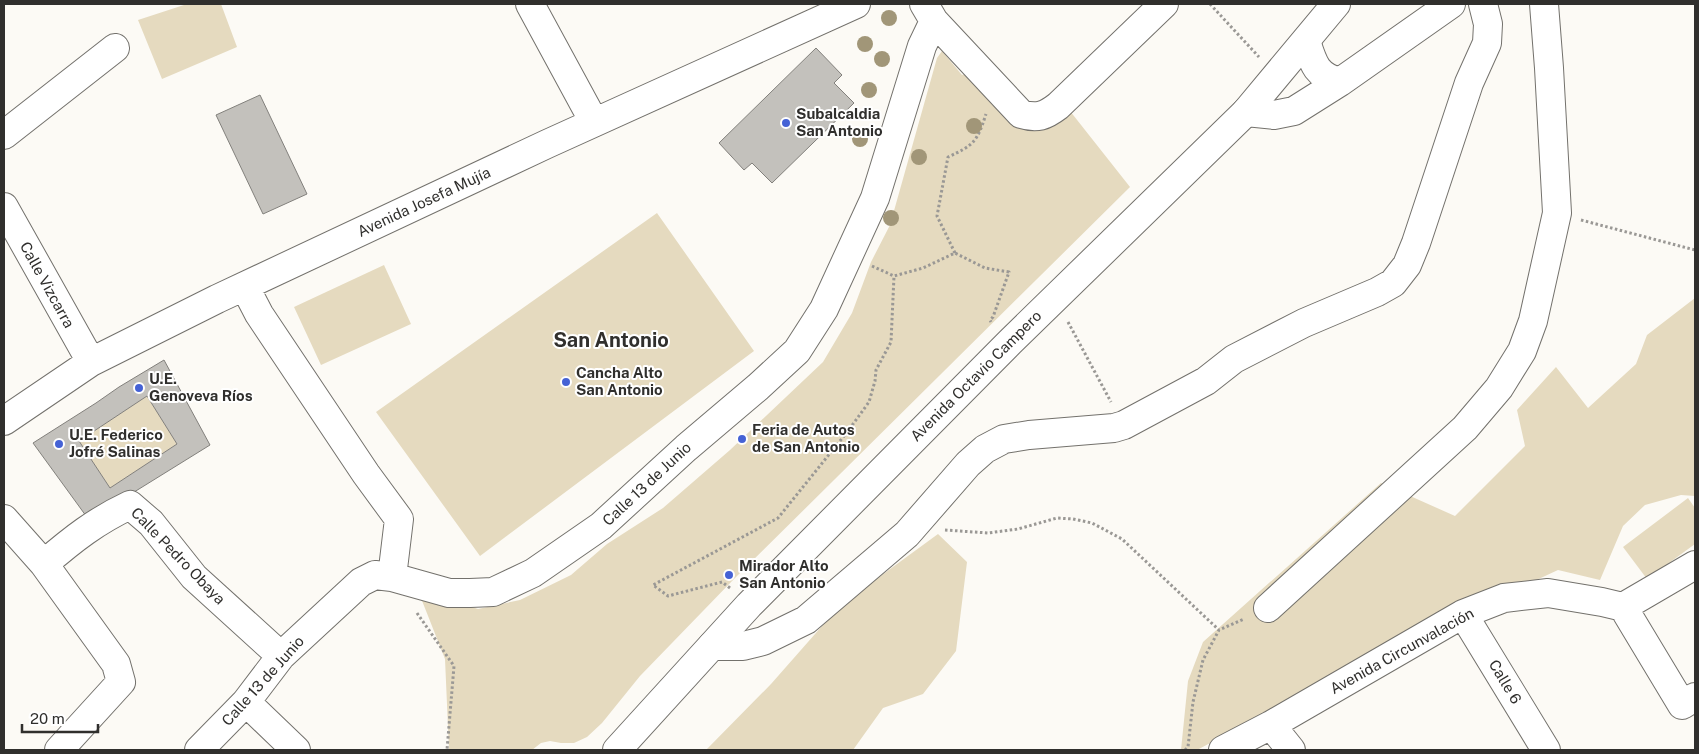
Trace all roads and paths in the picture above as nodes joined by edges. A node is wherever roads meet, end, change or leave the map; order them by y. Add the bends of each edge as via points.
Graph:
1 (530, 4) edge
2 (856, 4) edge
3 (1164, 4) edge
4 (1210, 4) edge
5 (1336, 4) edge
6 (1452, 4) edge
7 (1483, 4) edge
8 (1544, 4) edge
9 (929, 12) edge
10 (1306, 41) junction
11 (115, 48) dead end
12 (1254, 53) dead end
13 (1340, 82) junction
14 (994, 87) junction
15 (1246, 112) junction
16 (594, 122) junction
17 (4, 135) edge
18 (4, 208) edge
19 (1557, 213) junction
20 (1695, 250) edge
21 (955, 253) junction
22 (245, 287) junction
23 (1064, 315) dead end
24 (994, 317) dead end
25 (91, 362) junction
26 (4, 421) edge
27 (1124, 425) junction
28 (4, 519) edge
29 (914, 527) junction
30 (44, 564) junction
31 (1695, 565) edge
32 (392, 577) junction
33 (728, 586) dead end
34 (1623, 607) junction
35 (1268, 608) dead end
36 (414, 609) dead end
37 (1464, 614) junction
38 (712, 646) junction
39 (281, 656) junction
40 (1695, 698) edge
41 (246, 702) junction
42 (1271, 725) junction
43 (59, 750) edge
44 (199, 750) edge
45 (296, 750) edge
46 (447, 750) edge
47 (617, 750) edge
48 (1185, 750) edge
49 (1223, 750) edge
50 (1291, 750) edge
51 (1546, 750) edge

1 - 16 street
2 - 16 street, Avenida Josefa Mujía
3 - 14 street via 1045,115 1037,118 1021,114
4 - 12 path
5 - 10 street, Avenida Octavio Campero
6 - 13 street
7 - 27 street via 1488,24 1487,43 1469,83 1416,243 1407,265 1394,283 1234,359 1206,381
8 - 19 street
9 - 14 street
9 - 32 street, Calle 13 de Junio via 922,46 875,198 824,309 797,350 601,526 533,573 492,592 470,594 449,593
10 - 13 street via 1319,72
10 - 15 street, Avenida Octavio Campero
11 - 17 street
13 - 15 street via 1294,111 1274,115
14 - 21 path via 980,134 965,149 948,157 937,216
15 - 38 street, Avenida Octavio Campero via 1017,335
16 - 22 street, Avenida Josefa Mujía
18 - 25 street, Calle Vizcarra
19 - 20 path
19 - 35 street via 1533,321 1522,351 1499,388 1465,428
21 - 24 path via 985,268 1010,272
21 - 33 path via 923,268 894,276 891,342 876,370 868,402 778,518 652,585 668,596 722,582
22 - 25 street, Avenida Josefa Mujía
22 - 32 street via 259,314 399,519
23 - 27 path
25 - 26 street, Avenida Josefa Mujía
27 - 29 street via 1004,439 985,449 968,464
28 - 30 street
29 - 38 street via 806,620 764,641 743,646
29 - 48 path via 988,533 1057,518 1092,523 1122,539 1219,630 1203,660
30 - 39 street, Calle Pedro Obaya via 78,535 130,504 151,523 194,577
30 - 43 street via 116,664 121,682
31 - 34 street
32 - 39 street, Calle 13 de Junio via 375,575 361,582
34 - 37 street, Avenida Circunvalación via 1548,593 1504,598
34 - 40 street via 1682,705
36 - 46 path via 454,666
37 - 42 street, Avenida Circunvalación
37 - 51 street, Calle 6
38 - 47 street, Avenida Octavio Campero
39 - 41 street, Calle 13 de Junio
41 - 44 street, Calle 13 de Junio
41 - 45 street
42 - 49 street, Avenida Circunvalación
42 - 50 street

